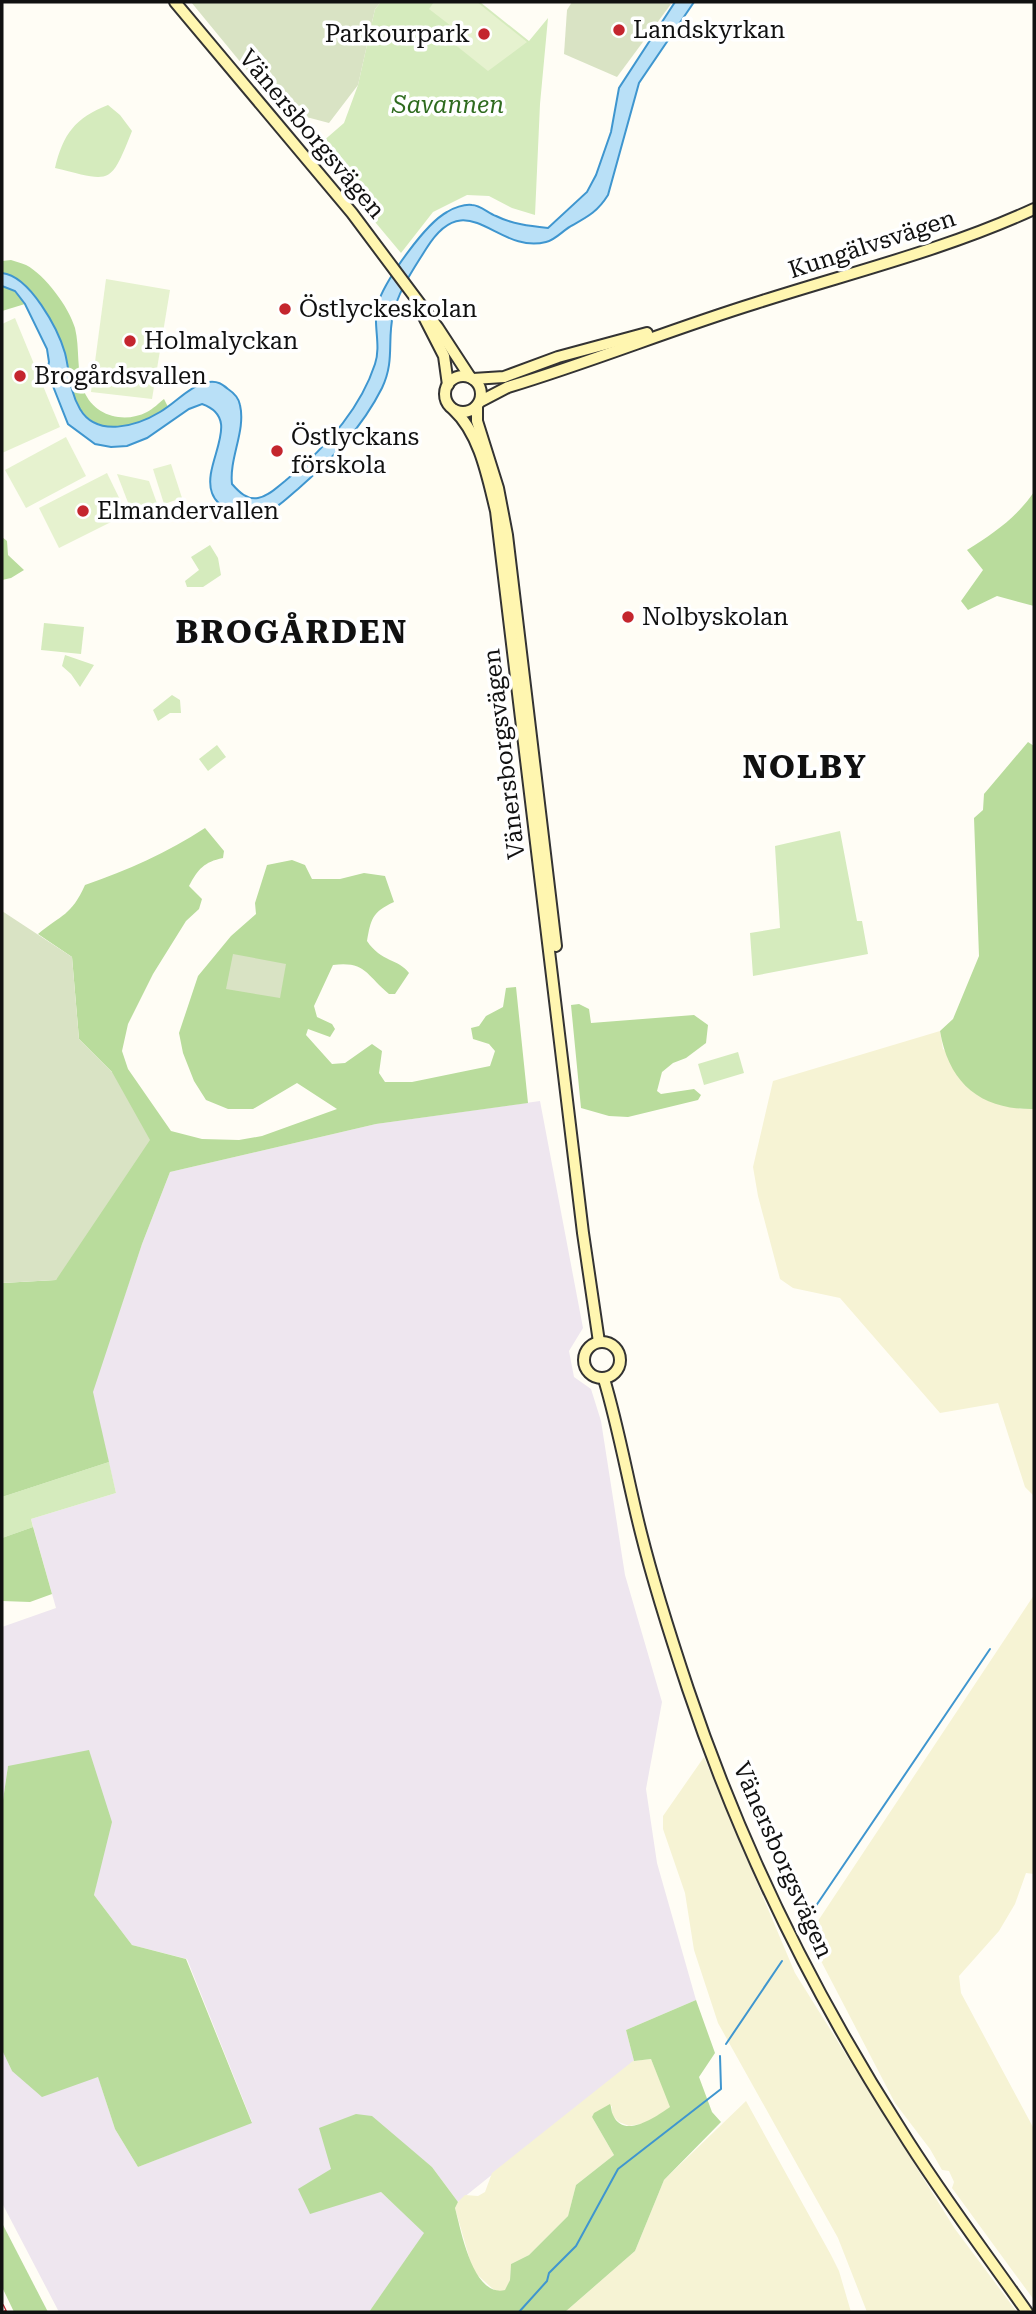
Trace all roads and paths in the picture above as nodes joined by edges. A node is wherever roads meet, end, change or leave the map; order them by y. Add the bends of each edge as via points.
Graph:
1 (174, 2) edge
2 (1034, 209) edge
3 (413, 296) junction
4 (721, 314) junction
5 (472, 378) junction
6 (448, 385) junction
7 (479, 404) junction
8 (454, 410) junction
9 (569, 1102) junction
10 (599, 1342) junction
11 (604, 1379) junction
12 (1027, 2312) edge

1 - 3 main road, Vänersborgsvägen via 302,152
2 - 4 main road, Kungälvsvägen via 937,247
3 - 5 main road, Vänersborgsvägen
3 - 6 main road, Vänersborgsvägen via 444,356
4 - 5 main road, Kungälvsvägen via 558,357 504,377
4 - 7 main road, Kungälvsvägen via 508,387
5 - 6 main road via 457,377
5 - 7 main road via 481,391
6 - 8 main road via 446,400
7 - 8 main road via 466,412
7 - 9 main road, Vänersborgsvägen via 477,421 508,535 555,933
8 - 9 main road, Vänersborgsvägen via 478,448 496,511
9 - 10 main road, Vänersborgsvägen
10 - 11 main road, Vänersborgsvägen via 588,1349 584,1361 592,1375
10 - 11 main road via 615,1347 621,1359 615,1374
11 - 12 main road, Vänersborgsvägen via 641,1535 673,1641 713,1758 757,1864 808,1968 877,2091

